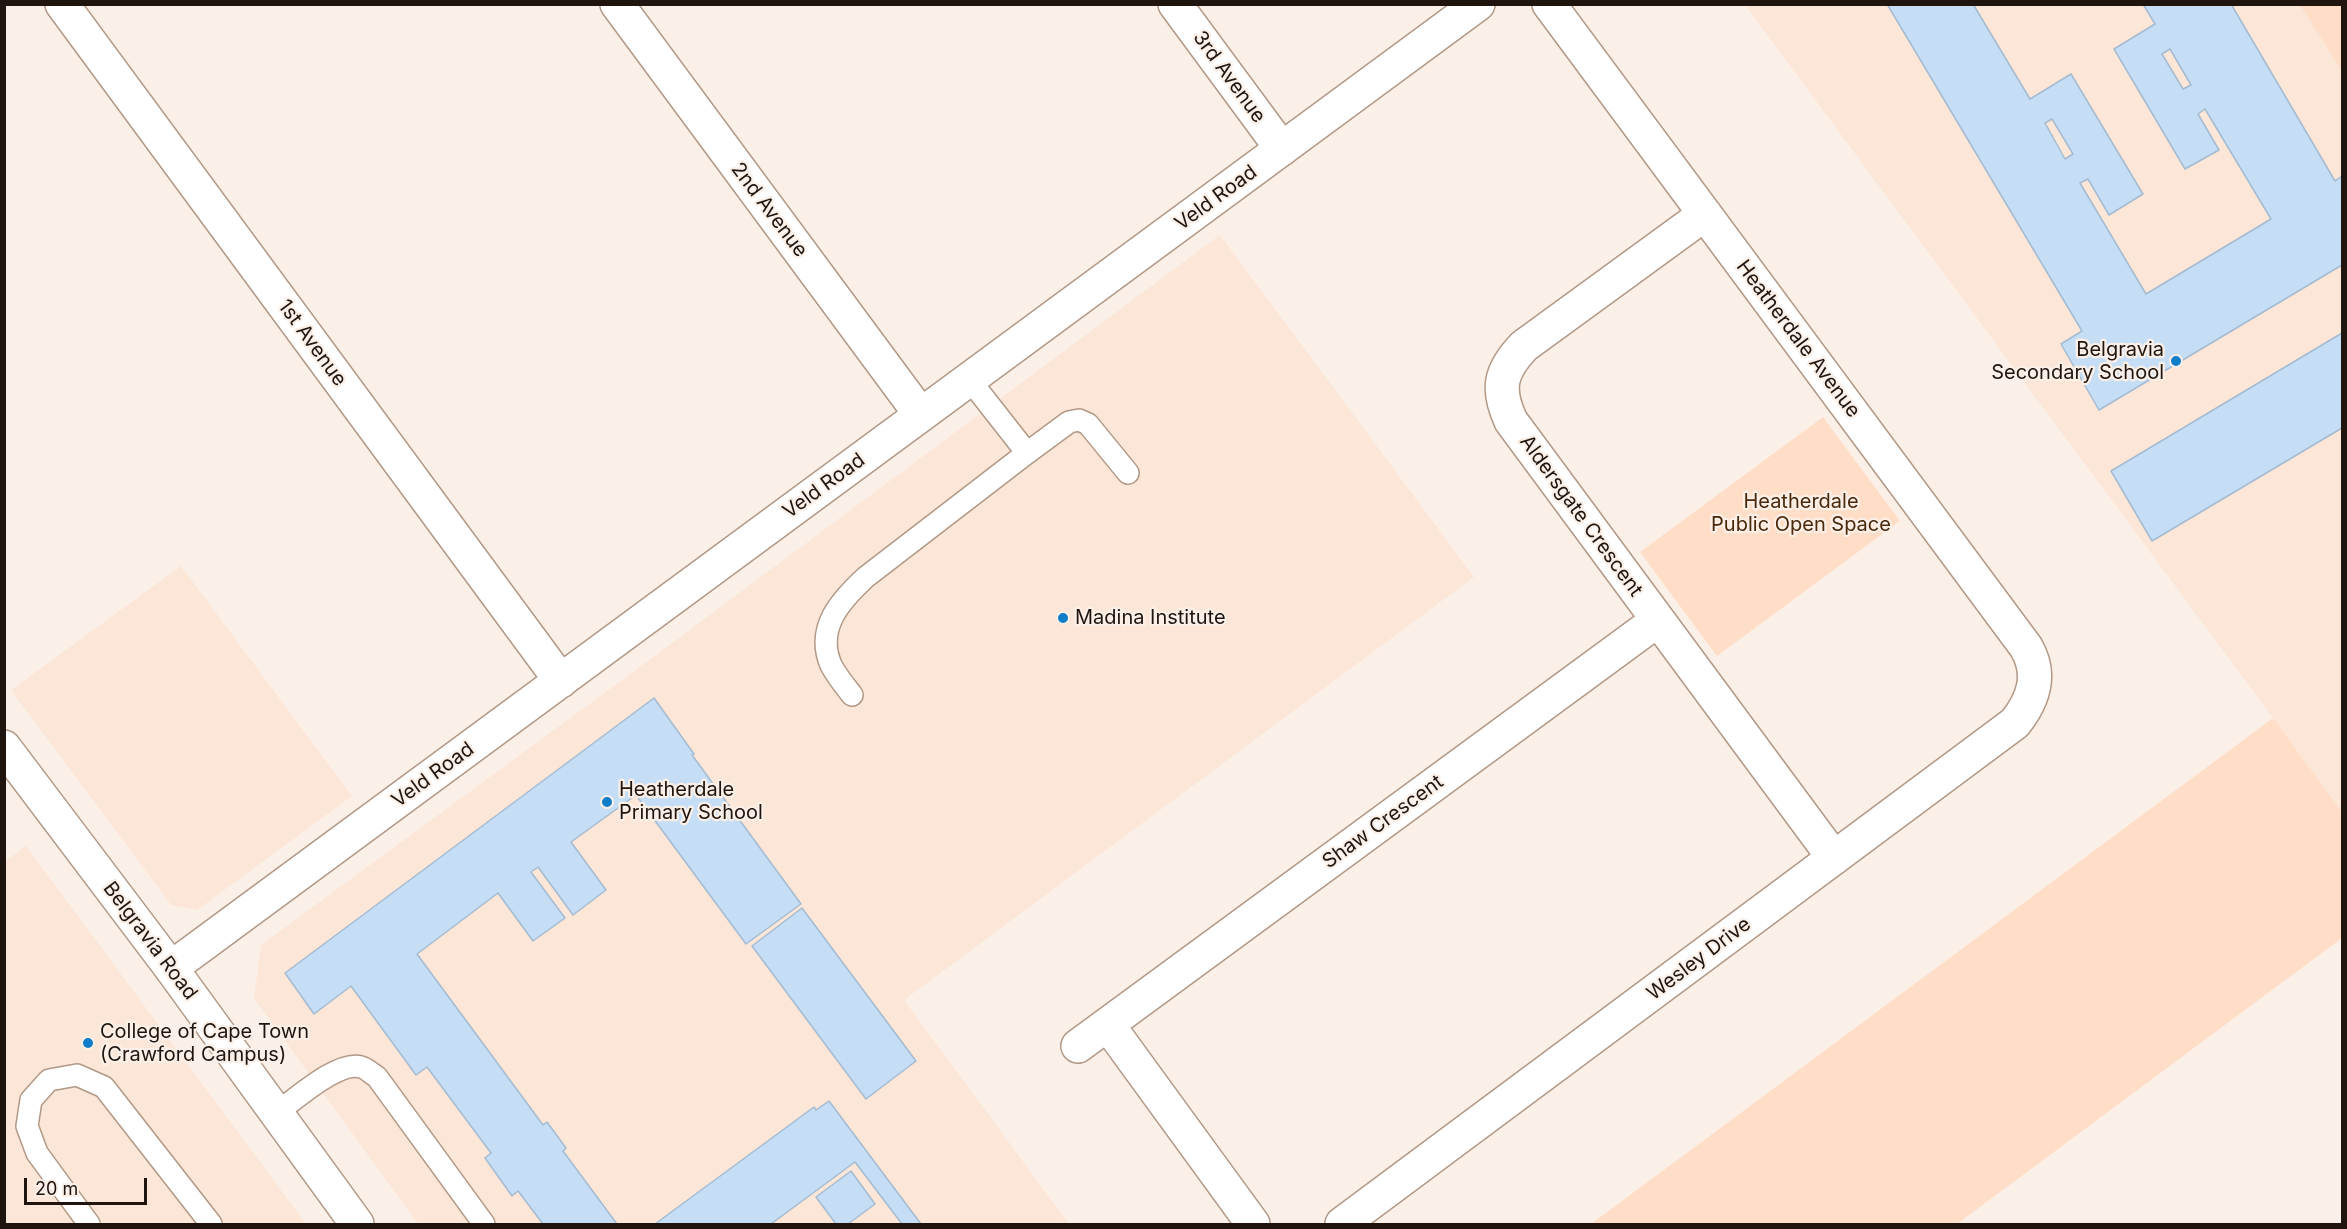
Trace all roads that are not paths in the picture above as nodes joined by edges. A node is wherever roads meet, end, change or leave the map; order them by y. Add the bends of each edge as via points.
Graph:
1 (62, 4) edge
2 (617, 4) edge
3 (1175, 4) edge
4 (1479, 4) edge
5 (1549, 4) edge
6 (1282, 149) junction
7 (1705, 214) junction
8 (969, 379) junction
9 (921, 415) junction
10 (1027, 453) junction
11 (1128, 473) dead end
12 (1658, 620) junction
13 (2035, 678) joint
14 (561, 681) junction
15 (852, 695) dead end
16 (4, 747) edge
17 (1834, 858) junction
18 (171, 968) junction
19 (1108, 1024) junction
20 (1078, 1046) dead end
21 (276, 1113) junction
22 (89, 1224) edge
23 (211, 1224) edge
24 (357, 1224) edge
25 (484, 1224) edge
26 (1253, 1224) edge
27 (1342, 1224) edge

1 - 14 street, 1st Avenue
2 - 9 street, 2nd Avenue
3 - 6 street, 3rd Avenue
4 - 6 street, Veld Road
5 - 7 street, Heatherdale Avenue
6 - 8 street, Veld Road
7 - 12 street, Aldersgate Crescent via 1524,346 1504,374 1502,391 1511,421
7 - 13 street, Heatherdale Avenue via 2026,647
8 - 9 street, Veld Road
8 - 10 lane
9 - 14 street, Veld Road
10 - 11 lane via 1069,422 1079,420 1088,424
10 - 15 lane via 845,596 829,620 825,642 831,665
12 - 17 street, Aldersgate Crescent
12 - 19 street, Shaw Crescent
13 - 17 street, Wesley Drive via 2030,700 2015,723
14 - 18 street, Veld Road
16 - 18 street, Belgravia Road
17 - 27 street, Wesley Drive
18 - 21 street, Belgravia Road
19 - 20 street, Shaw Crescent
19 - 26 street
21 - 24 street, Belgravia Road
21 - 25 lane via 335,1071 361,1067 377,1077
22 - 23 lane via 37,1154 27,1126 31,1100 49,1080 77,1075 104,1087

